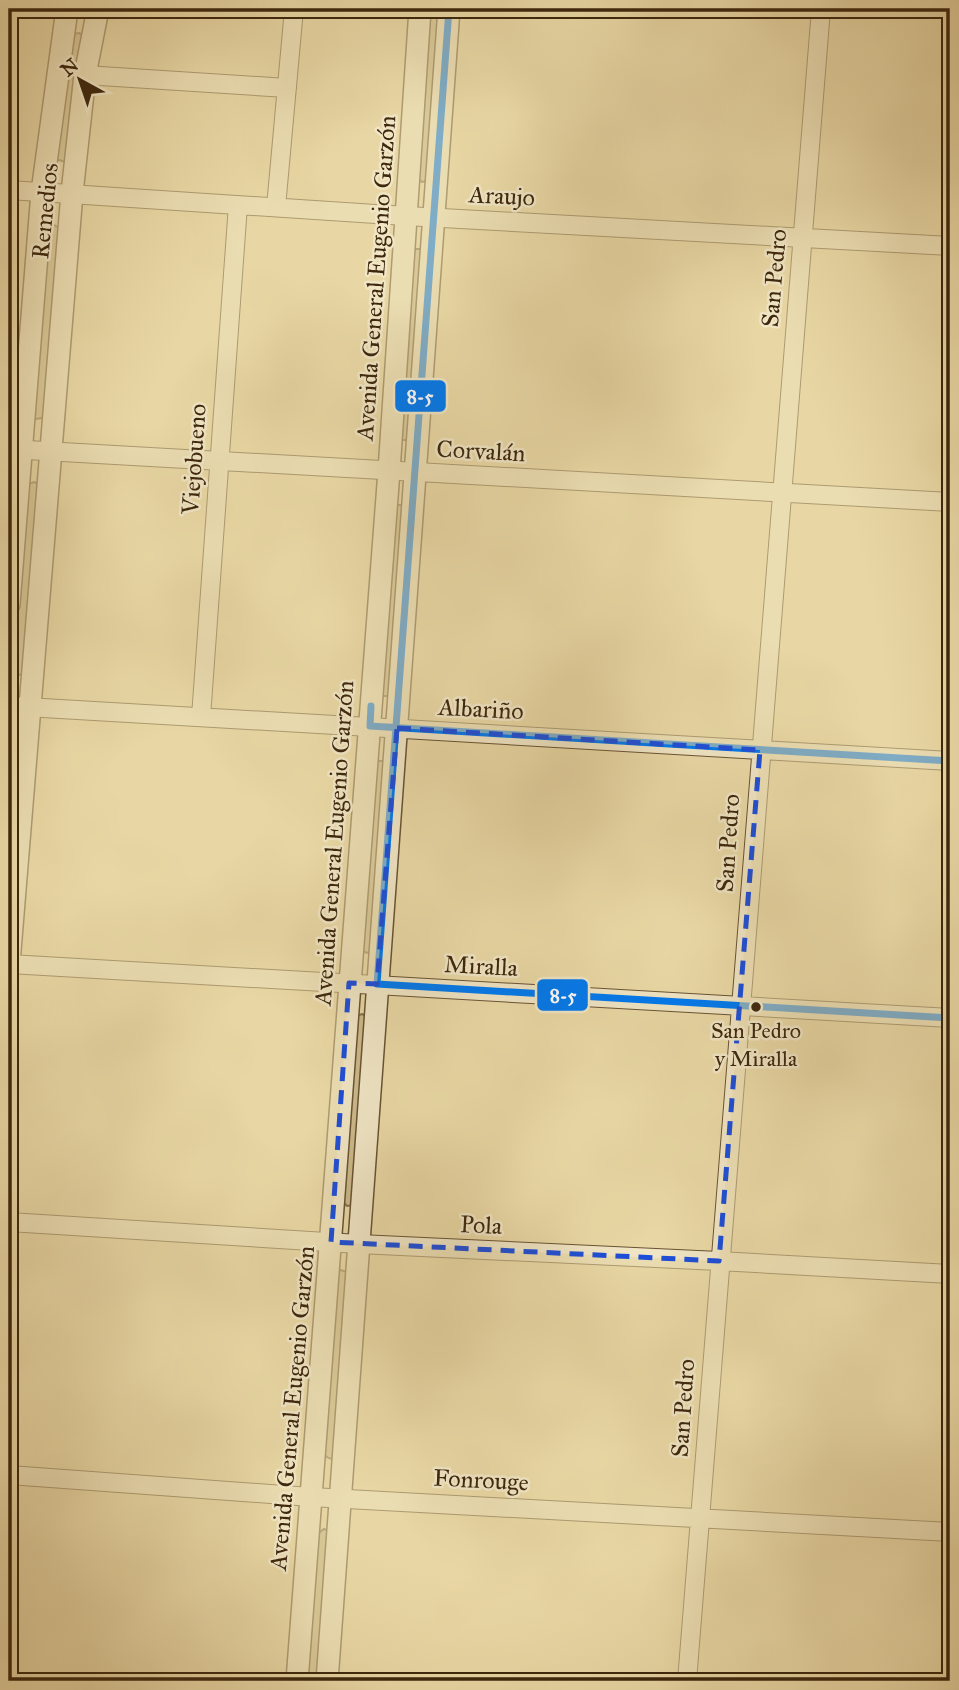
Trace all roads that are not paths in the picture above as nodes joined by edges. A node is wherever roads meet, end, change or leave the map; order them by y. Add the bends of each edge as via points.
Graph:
1 (67, 9) edge
2 (98, 9) edge
3 (293, 9) edge
4 (420, 9) edge
5 (449, 9) edge
6 (821, 9) edge
7 (85, 75) junction
8 (287, 88) junction
9 (9, 190) edge
10 (42, 192) junction
11 (72, 193) junction
12 (237, 205) junction
13 (276, 207) junction
14 (406, 216) junction
15 (433, 217) junction
16 (802, 237) junction
17 (950, 246) edge
18 (15, 450) edge
19 (49, 452) junction
20 (218, 461) junction
21 (389, 471) junction
22 (416, 472) junction
23 (781, 493) junction
24 (950, 502) edge
25 (9, 604) edge
26 (19, 706) edge
27 (201, 717) junction
28 (370, 726) junction
29 (397, 728) junction
30 (760, 750) junction
31 (950, 761) edge
32 (9, 964) edge
33 (349, 983) junction
34 (377, 984) junction
35 (740, 1006) junction
36 (950, 1018) edge
37 (9, 1222) edge
38 (331, 1242) junction
39 (359, 1244) junction
40 (719, 1261) junction
41 (950, 1274) edge
42 (9, 1475) edge
43 (311, 1497) junction
44 (339, 1497) junction
45 (700, 1517) junction
46 (950, 1532) edge
47 (297, 1681) edge
48 (327, 1681) edge
49 (687, 1681) edge

1 - 10 street, Remedios
2 - 7 street, Remedios
3 - 8 street
4 - 14 street, Avenida General Eugenio Garzón
5 - 15 street
6 - 16 street, San Pedro
7 - 8 street
7 - 11 street, Remedios
8 - 13 street
9 - 10 street, Araujo
10 - 11 street, Araujo
10 - 18 street, Remedios
11 - 12 street, Araujo
11 - 19 street, Remedios
12 - 13 street, Araujo
12 - 20 street, Viejobueno
13 - 14 street, Araujo
14 - 15 street, Araujo
14 - 21 street, Avenida General Eugenio Garzón
15 - 16 street, Araujo
15 - 22 street
16 - 17 street, Araujo
16 - 23 street, San Pedro
18 - 19 street, Corvalán
18 - 25 street, Remedios
19 - 20 street, Corvalán
19 - 26 street, Remedios
20 - 21 street, Corvalán
20 - 27 street, Viejobueno
21 - 22 street, Corvalán
21 - 28 street, Avenida General Eugenio Garzón
22 - 23 street, Corvalán
22 - 29 street
23 - 24 street, Corvalán
23 - 30 street, San Pedro
26 - 27 street, Albariño
26 - 32 street, Remedios
27 - 28 street, Albariño
28 - 29 street, Albariño
28 - 33 street, Avenida General Eugenio Garzón
29 - 30 street, Albariño
29 - 34 street
30 - 31 street, Albariño
30 - 35 street, San Pedro
32 - 33 street, Miralla
33 - 34 street, Miralla
33 - 38 street, Avenida General Eugenio Garzón
34 - 35 street, Miralla
34 - 39 street
35 - 36 street, Miralla
35 - 40 street, San Pedro
37 - 38 street, Pola
38 - 39 street, Pola
38 - 43 street, Avenida General Eugenio Garzón
39 - 40 street, Pola
39 - 44 street
40 - 41 street, Pola
40 - 45 street, San Pedro
42 - 43 street, Fonrouge
43 - 44 street, Fonrouge
43 - 47 street, Avenida General Eugenio Garzón
44 - 45 street, Fonrouge
44 - 48 street
45 - 46 street, Fonrouge
45 - 49 street, San Pedro

